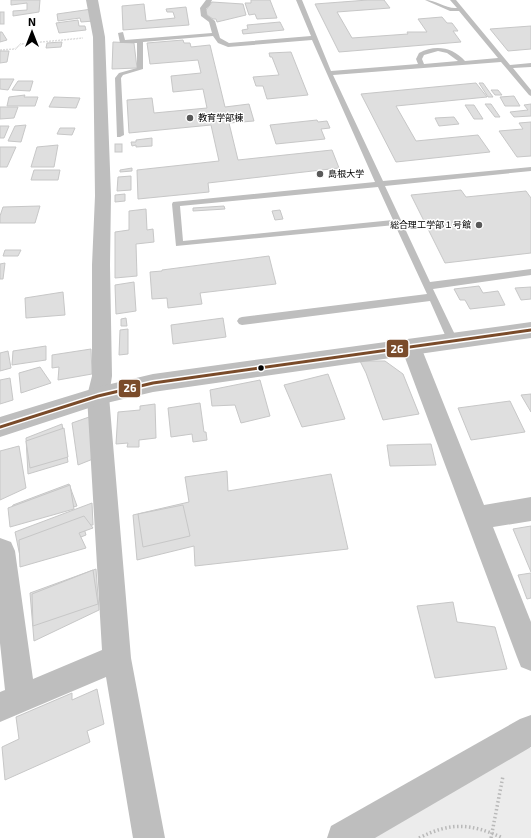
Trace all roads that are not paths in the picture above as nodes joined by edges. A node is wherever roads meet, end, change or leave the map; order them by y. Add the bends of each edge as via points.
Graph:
1 (92, 0) edge
2 (209, 0) edge
3 (299, 0) edge
4 (428, 0) edge
5 (453, 0) edge
6 (461, 9) junction
7 (122, 34) dead end
8 (215, 34) junction
9 (314, 38) junction
10 (140, 40) junction
11 (502, 60) junction
12 (463, 63) junction
13 (531, 65) edge
14 (422, 66) junction
15 (508, 67) junction
16 (329, 73) junction
17 (531, 94) edge
18 (120, 135) dead end
19 (531, 169) edge
20 (380, 185) junction
21 (397, 222) junction
22 (531, 272) edge
23 (428, 286) junction
24 (433, 297) junction
25 (242, 321) dead end
26 (531, 330) edge
27 (453, 341) junction
28 (410, 347) junction
29 (98, 396) junction
30 (0, 426) edge
31 (531, 509) edge
32 (478, 518) junction
33 (0, 551) edge
34 (531, 657) edge
35 (117, 658) junction
36 (11, 703) edge
37 (520, 736) edge
38 (149, 838) edge
39 (342, 838) edge

1 - 29 street via 99,37 103,196 102,376
2 - 8 lane via 203,10 204,16 212,21
3 - 9 lane
4 - 6 lane via 452,10
5 - 6 lane
6 - 11 lane
7 - 10 lane via 122,42
8 - 9 lane via 218,41 228,45
8 - 10 lane
9 - 16 lane
10 - 18 lane via 140,70 122,74 118,78
11 - 12 lane
11 - 15 lane
12 - 14 lane
12 - 14 lane via 451,52 437,51 421,54 419,59
13 - 15 lane
14 - 16 lane
15 - 17 lane
16 - 20 lane
19 - 20 lane
20 - 21 lane
20 - 21 lane via 176,204 179,244
21 - 23 lane
22 - 23 lane
23 - 24 lane
24 - 25 lane
24 - 27 lane
26 - 27 street
27 - 28 street
28 - 29 street via 153,383
28 - 32 street
29 - 30 street
29 - 35 street
31 - 32 street
32 - 34 street
33 - 36 street
35 - 36 street
35 - 38 street
37 - 39 street

